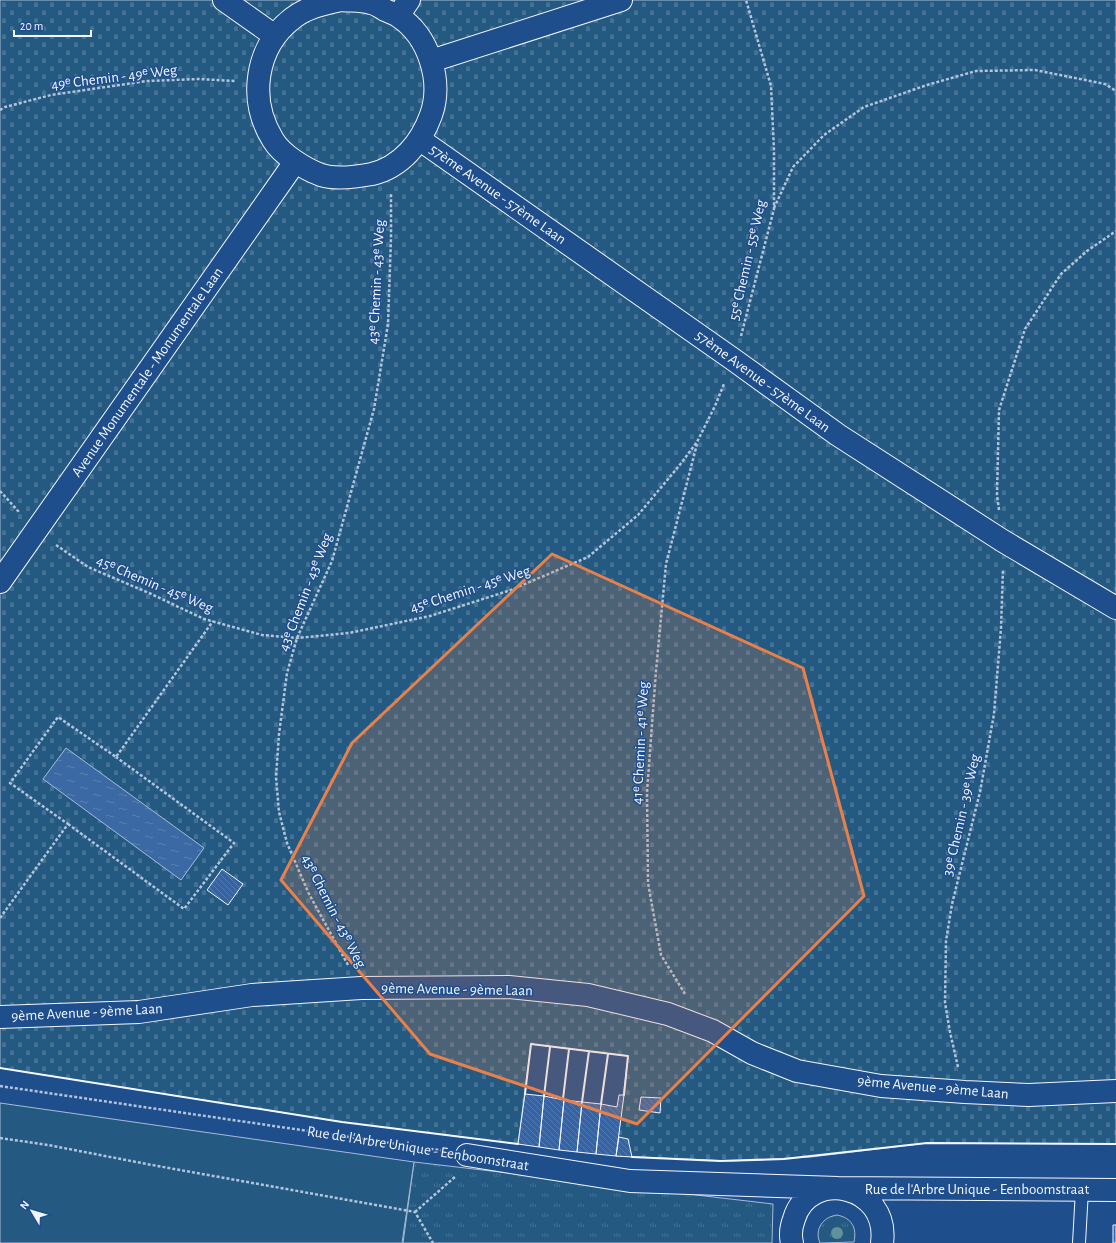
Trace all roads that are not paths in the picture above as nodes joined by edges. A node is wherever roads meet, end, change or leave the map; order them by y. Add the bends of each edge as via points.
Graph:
1 (224, 0) edge
2 (341, 0) edge
3 (621, 0) edge
4 (404, 8) edge
5 (275, 36) junction
6 (431, 61) junction
7 (420, 139) junction
8 (295, 162) junction
9 (0, 582) edge
10 (1116, 608) edge
11 (0, 1017) edge
12 (1116, 1091) edge
13 (467, 1155) road end
14 (838, 1188) junction
15 (1082, 1190) junction
16 (1116, 1190) edge
17 (792, 1243) edge
18 (882, 1243) edge
19 (1079, 1243) edge

1 - 5 street
2 - 4 street
2 - 5 street via 316,6 293,18
3 - 6 street
4 - 6 street
5 - 8 street via 263,58 257,82 260,113 273,141
6 - 7 street via 436,85 434,108
7 - 8 street via 412,151 391,166 352,178 322,175
7 - 10 street, 57ème Avenue - 57ème Laan via 838,435 1003,541
8 - 9 street, Avenue Monumentale - Monumentale Laan
11 - 12 street, 9ème Avenue - 9ème Laan via 139,1012 252,995 361,988 509,987 588,995 674,1017 714,1031 752,1053 797,1071 881,1086 1029,1095
13 - 14 street, Rue de l'Arbre Unique - Eenboomstraat via 630,1181
14 - 15 street, Rue de l'Arbre Unique - Eenboomstraat
14 - 17 street, Rue de l'Arbre Unique - Eenboomstraat via 812,1195 803,1203 795,1214 791,1227
14 - 18 street, Rue de l'Arbre Unique - Eenboomstraat via 850,1190 872,1205 879,1216
15 - 16 street, Rue de l'Arbre Unique - Eenboomstraat
15 - 19 lane

